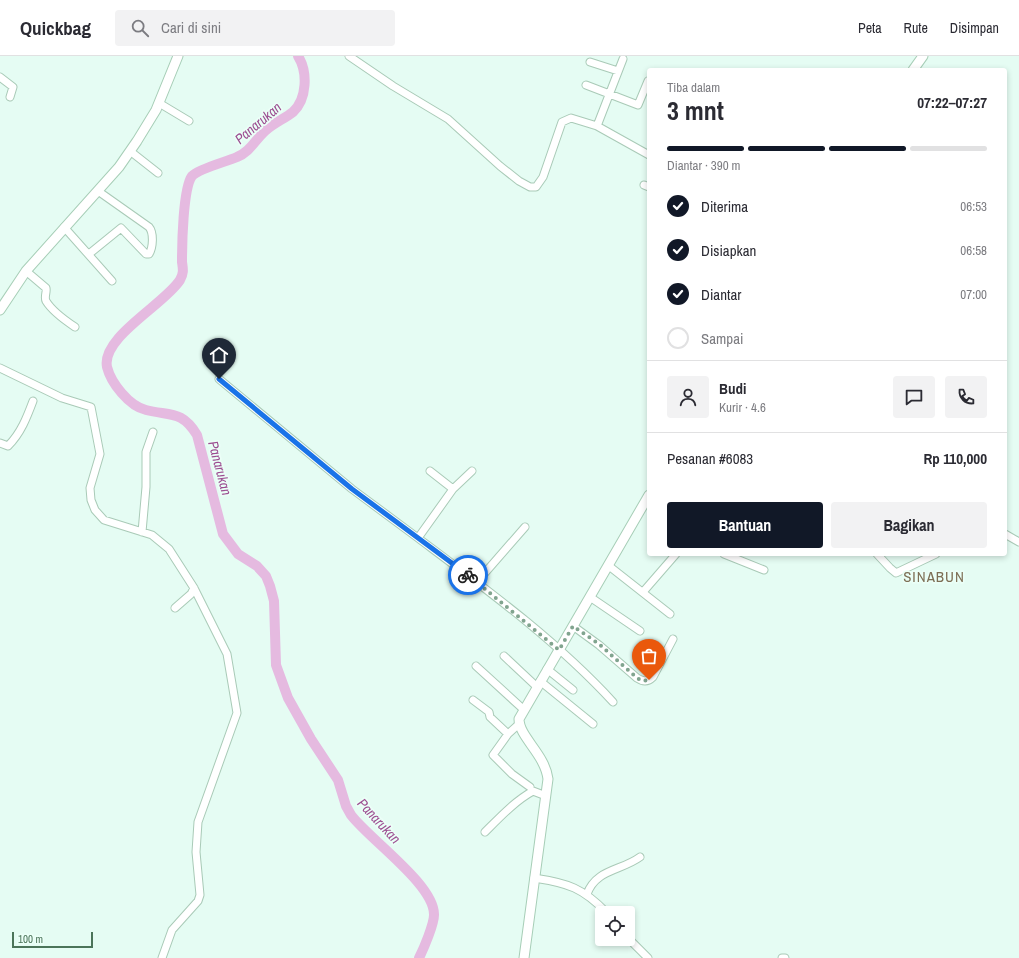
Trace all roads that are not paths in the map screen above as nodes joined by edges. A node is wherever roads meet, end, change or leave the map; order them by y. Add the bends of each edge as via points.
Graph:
1 (178, 56) edge
2 (349, 56) edge
3 (922, 56) edge
4 (622, 60) dead end
5 (590, 62) dead end
6 (915, 68) edge
7 (618, 72) junction
8 (0, 77) edge
9 (647, 84) edge
10 (586, 86) dead end
11 (609, 93) junction
12 (10, 97) dead end
13 (159, 103) junction
14 (189, 121) dead end
15 (597, 126) junction
16 (130, 151) junction
17 (647, 154) edge
18 (158, 173) dead end
19 (98, 191) junction
20 (64, 228) junction
21 (89, 254) junction
22 (26, 271) junction
23 (112, 281) dead end
24 (0, 310) edge
25 (76, 327) dead end
26 (0, 368) edge
27 (219, 379) dead end
28 (33, 401) dead end
29 (153, 432) dead end
30 (0, 443) edge
31 (430, 471) dead end
32 (472, 471) dead end
33 (453, 489) junction
34 (647, 498) edge
35 (525, 528) dead end
36 (142, 532) junction
37 (1007, 535) edge
38 (418, 538) junction
39 (1019, 542) edge
40 (674, 556) edge
41 (729, 556) edge
42 (879, 556) edge
43 (932, 556) edge
44 (608, 566) junction
45 (764, 570) dead end
46 (477, 582) junction
47 (194, 588) junction
48 (643, 592) junction
49 (590, 597) junction
50 (175, 608) dead end
51 (670, 614) dead end
52 (573, 626) junction
53 (640, 631) dead end
54 (673, 639) dead end
55 (559, 650) junction
56 (504, 656) dead end
57 (476, 666) dead end
58 (547, 669) junction
59 (538, 684) junction
60 (573, 690) dead end
61 (473, 700) dead end
62 (614, 702) dead end
63 (523, 709) junction
64 (519, 724) junction
65 (594, 724) dead end
66 (508, 734) junction
67 (530, 788) dead end
68 (546, 796) junction
69 (485, 832) dead end
70 (640, 857) dead end
71 (534, 878) junction
72 (587, 894) junction
73 (600, 906) edge
74 (635, 945) edge
75 (162, 958) edge
76 (524, 958) edge
77 (648, 958) edge

1 - 13 street
2 - 15 street via 448,119 500,166 530,187 536,187 543,177 562,122 571,118
3 - 6 street
4 - 7 street
5 - 7 street
7 - 11 street
8 - 12 street via 13,87
9 - 11 street via 640,105
10 - 11 street
11 - 15 street
13 - 14 street
13 - 16 street
15 - 17 street
16 - 18 street
16 - 19 street
19 - 20 street
19 - 21 street via 149,227 152,231 151,250 146,254 121,228
20 - 21 street
20 - 22 street
21 - 23 street
22 - 24 street
22 - 25 street via 46,288 45,299 48,303
26 - 36 street via 62,398 91,407 100,454 90,488 93,506 104,520
27 - 38 street via 352,489
28 - 30 street via 17,436 8,446
29 - 36 street via 146,452
31 - 33 street
32 - 33 street
33 - 38 street
34 - 44 street
35 - 46 street
36 - 47 street via 157,538 169,549
37 - 39 street
38 - 46 street
40 - 48 street
41 - 45 street
42 - 43 street via 896,573
44 - 48 street
44 - 49 street
46 - 55 street
47 - 50 street
47 - 75 street via 225,648 237,713 200,814 196,852 200,895 198,901 172,930
48 - 51 street
49 - 52 street
49 - 53 street
52 - 54 street via 644,681 653,677
52 - 55 street
55 - 58 street
55 - 62 street
56 - 59 street
57 - 63 street
58 - 59 street
58 - 60 street
59 - 63 street
59 - 65 street
61 - 66 street via 489,712 490,717
63 - 64 street
64 - 66 street
64 - 68 street via 545,765 548,779
66 - 67 street via 494,756
68 - 69 street via 533,791 513,805
68 - 71 street
70 - 72 street via 626,866 599,876
71 - 72 street via 566,884
71 - 76 street
72 - 73 street
74 - 77 street

